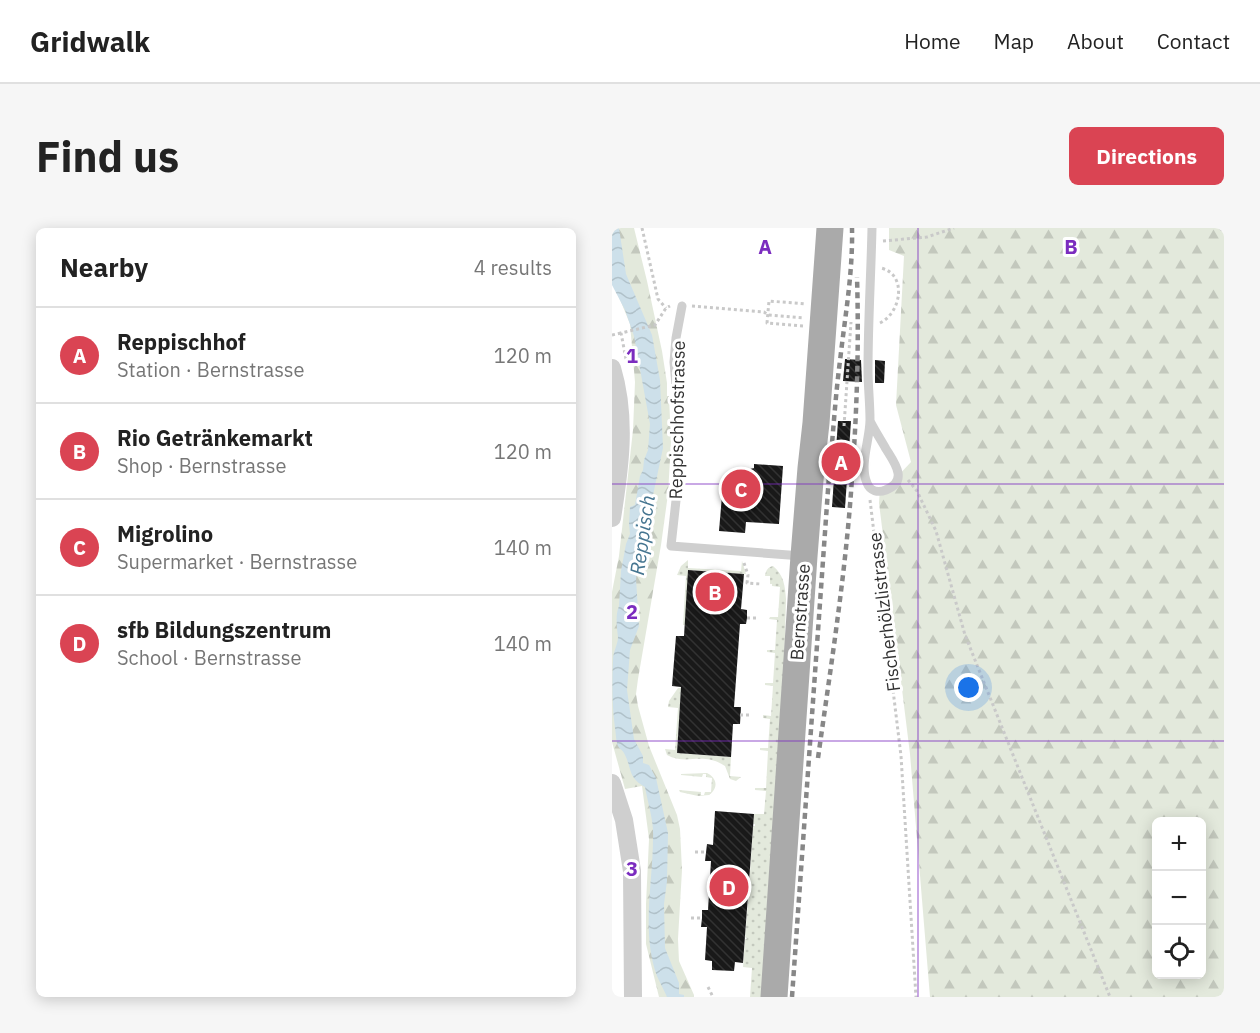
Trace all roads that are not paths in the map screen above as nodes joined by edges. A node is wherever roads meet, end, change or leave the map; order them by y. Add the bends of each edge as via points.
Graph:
1 (830, 228) edge
2 (872, 228) edge
3 (682, 306) road end
4 (612, 368) edge
5 (870, 421) junction
6 (612, 518) edge
7 (804, 556) junction
8 (612, 783) edge
9 (633, 997) edge
10 (774, 997) edge

1 - 7 main road, Bernstrasse
2 - 5 lane
3 - 7 lane, Reppischhofstrasse via 674,362 680,464 671,546
4 - 6 street via 621,414
5 - 5 lane via 866,479 869,487 885,490 894,485 899,473
7 - 10 main road, Bernstrasse
8 - 9 street via 624,820 632,872

